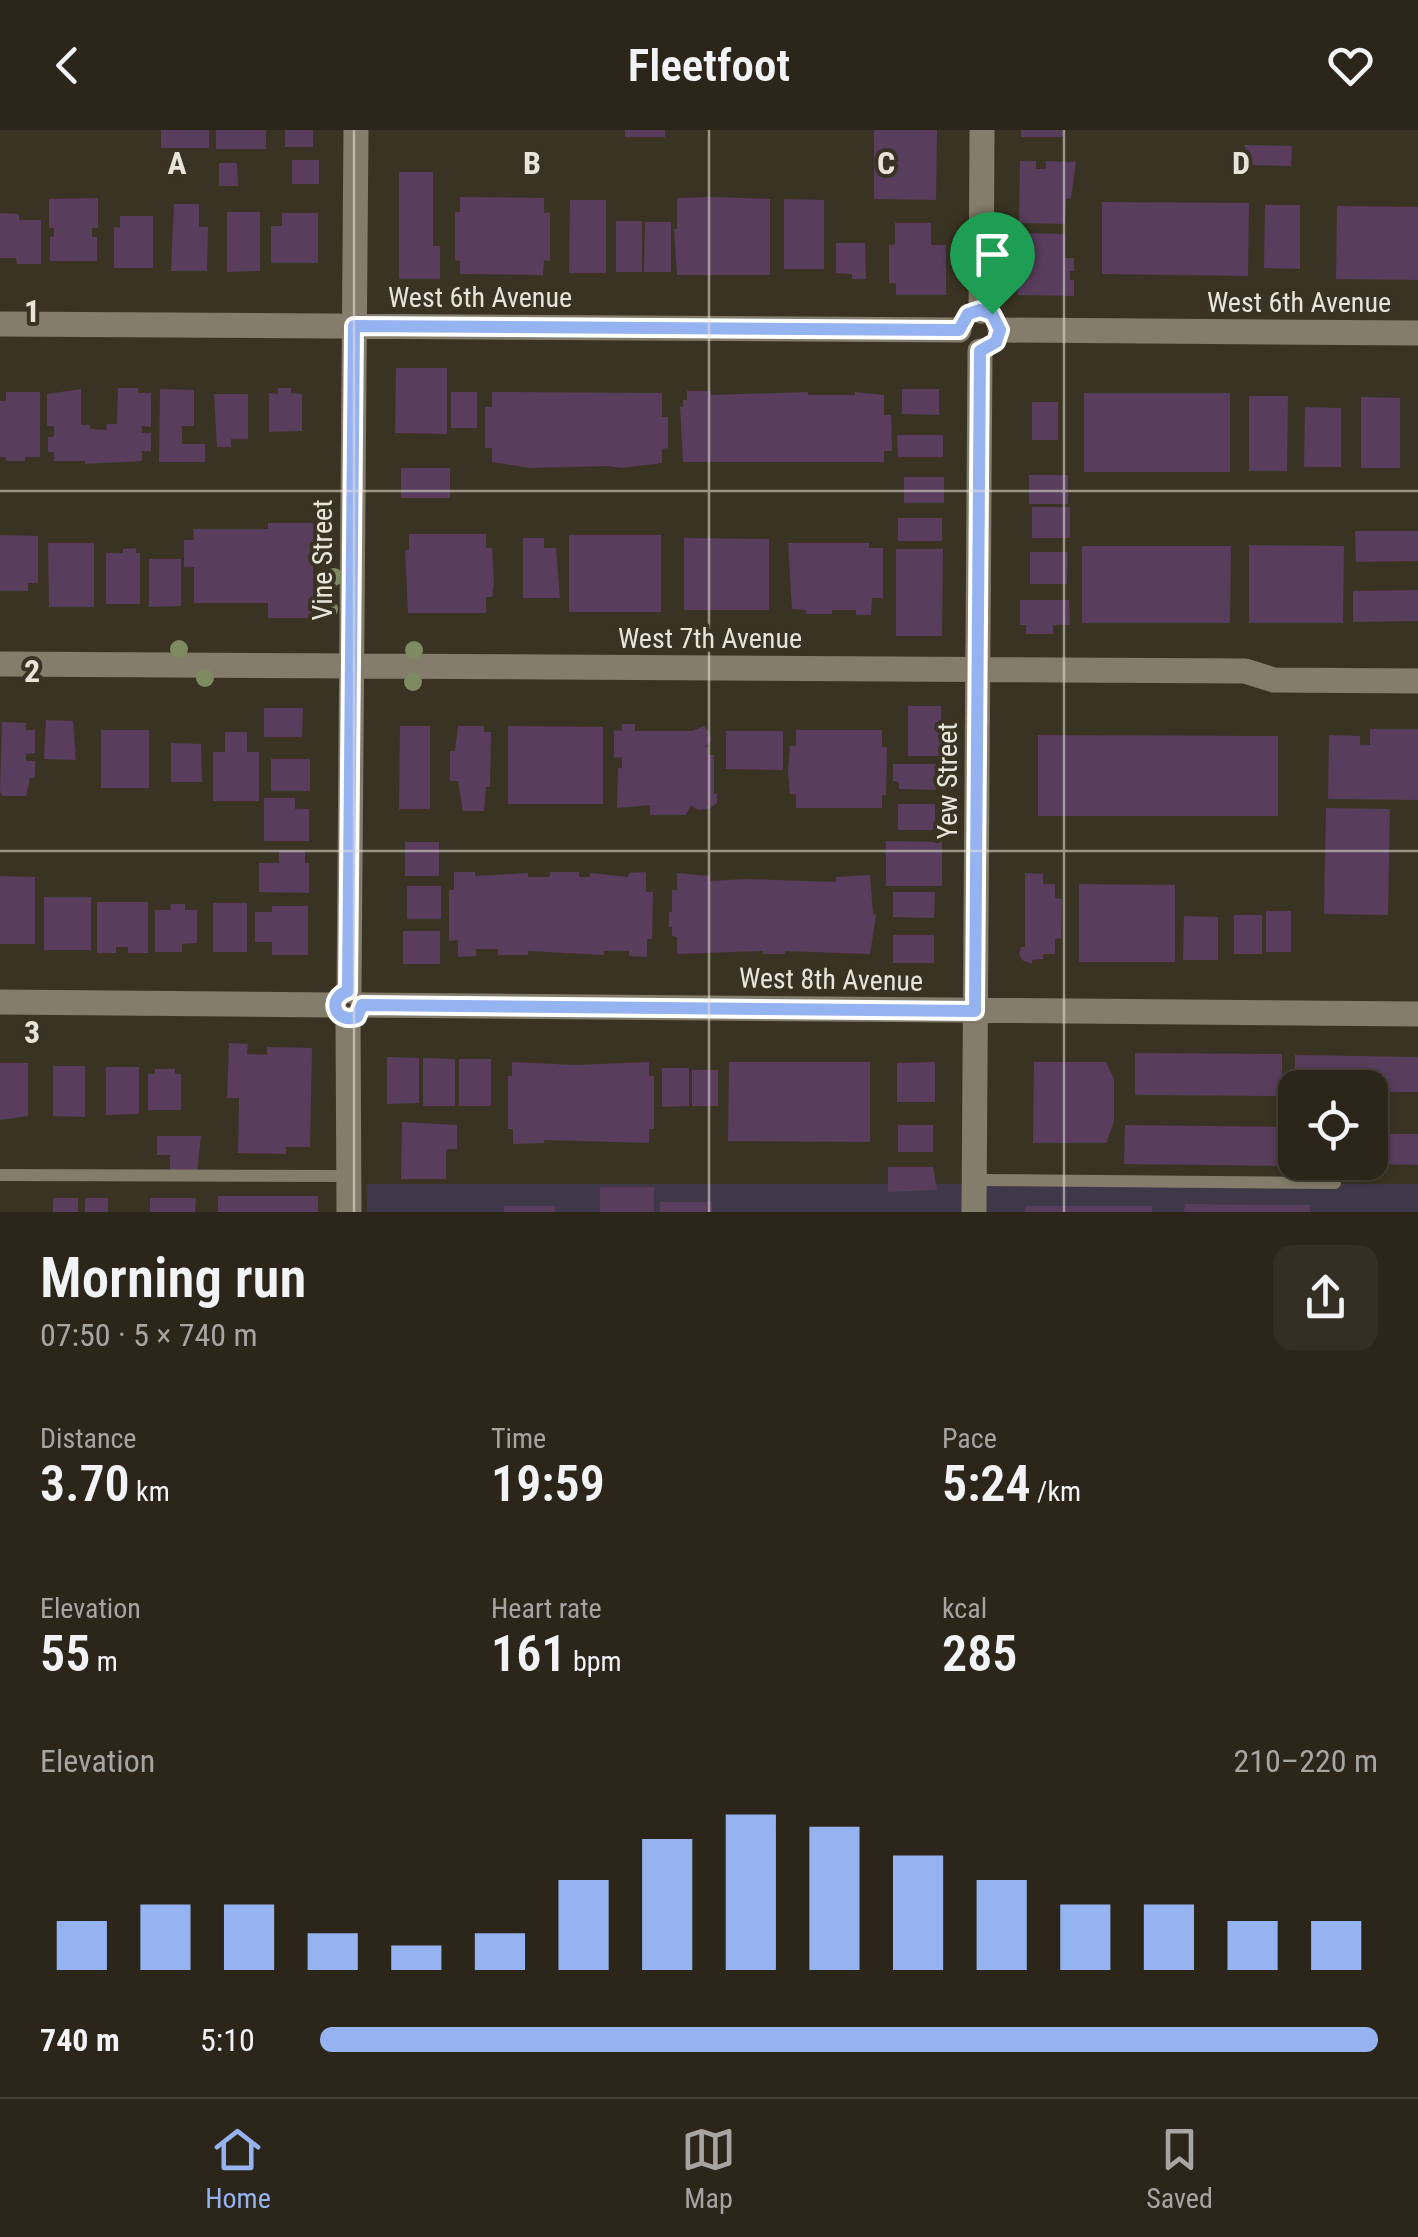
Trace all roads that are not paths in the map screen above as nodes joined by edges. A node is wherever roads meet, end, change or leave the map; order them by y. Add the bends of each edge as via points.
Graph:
1 (356, 130) edge
2 (982, 130) edge
3 (980, 310) junction
4 (0, 324) edge
5 (354, 326) junction
6 (959, 330) junction
7 (1000, 330) junction
8 (1418, 333) edge
9 (980, 351) junction
10 (0, 664) edge
11 (351, 666) junction
12 (978, 669) junction
13 (1418, 681) edge
14 (0, 1002) edge
15 (348, 1005) junction
16 (975, 1011) junction
17 (1418, 1014) edge
18 (0, 1175) edge
19 (349, 1176) junction
20 (974, 1180) junction
21 (1336, 1183) dead end
22 (349, 1212) edge
23 (974, 1212) edge

1 - 5 street, Vine Street
2 - 3 street
3 - 6 street via 968,314
3 - 7 street via 992,314
4 - 5 street, West 6th Avenue
5 - 6 street, West 6th Avenue
5 - 11 street, Vine Street
6 - 9 street via 963,342
7 - 8 street, West 6th Avenue
7 - 9 street via 996,342
9 - 12 street, Yew Street
10 - 11 street, West 7th Avenue
11 - 12 street, West 7th Avenue
11 - 15 street, Vine Street
12 - 13 street, West 7th Avenue via 1246,671 1274,680
12 - 16 street, Yew Street
14 - 15 street, West 8th Avenue
15 - 16 street, West 8th Avenue
15 - 19 street, Vine Street
16 - 17 street, West 8th Avenue
16 - 20 street, Yew Street
18 - 19 lane
19 - 22 street, Vine Street
20 - 21 lane
20 - 23 street, Yew Street

